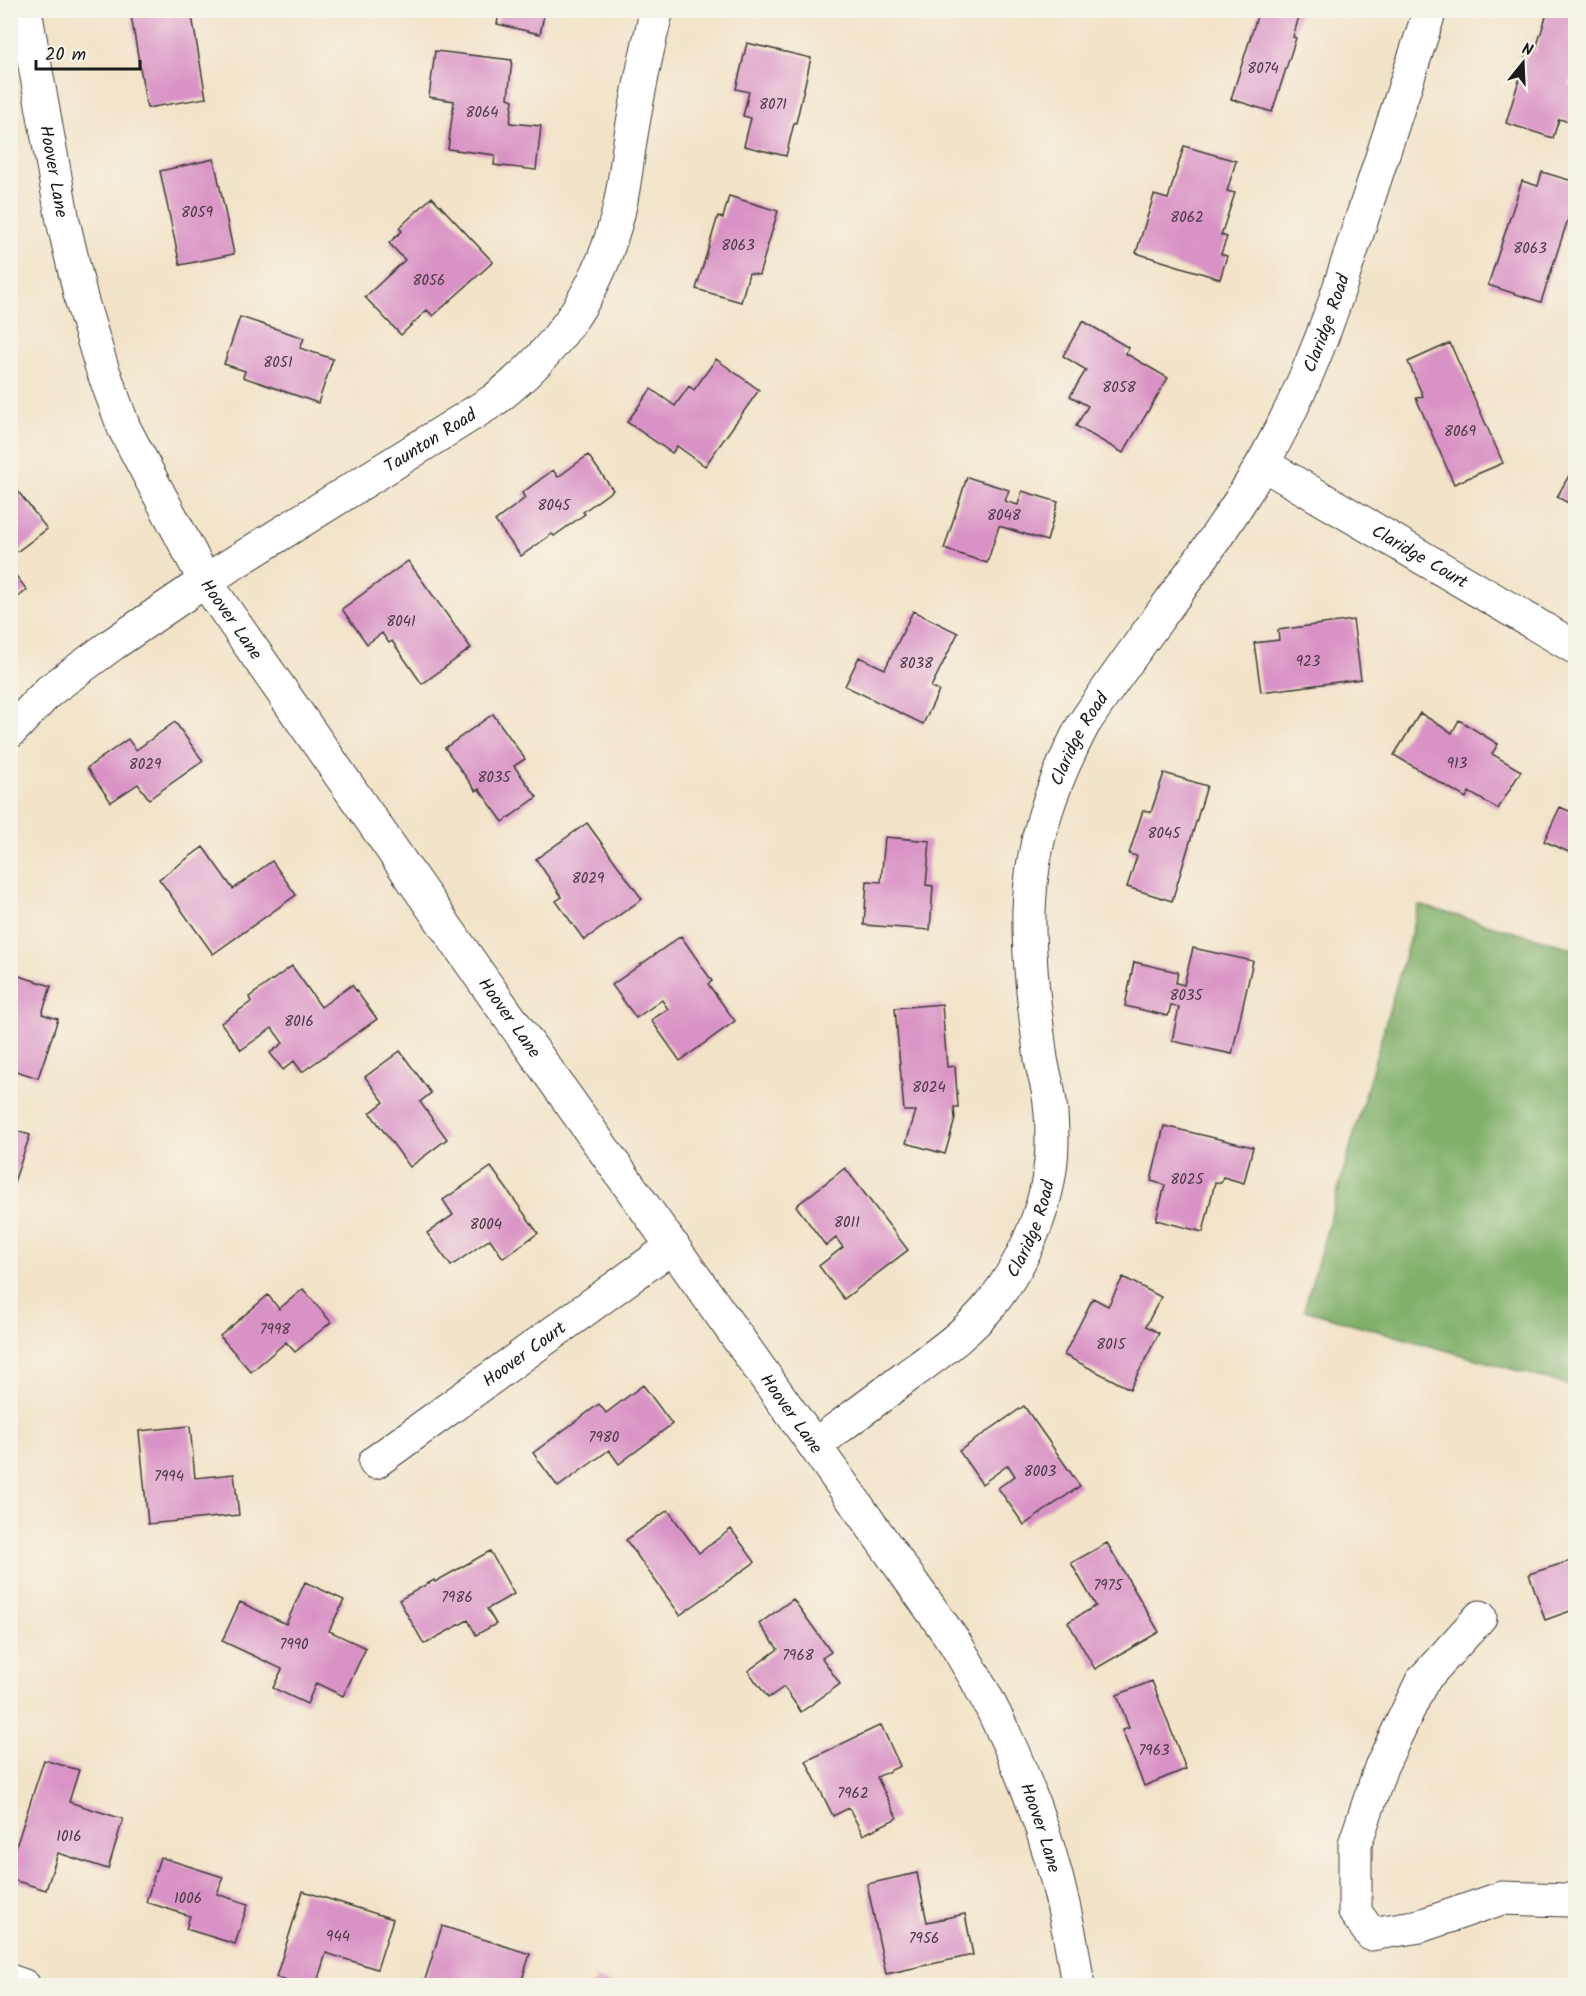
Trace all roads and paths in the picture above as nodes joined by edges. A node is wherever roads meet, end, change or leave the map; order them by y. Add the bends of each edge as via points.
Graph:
1 (25, 10) edge
2 (657, 10) edge
3 (1430, 10) edge
4 (1263, 464) junction
5 (205, 581) junction
6 (1575, 648) edge
7 (10, 732) edge
8 (674, 1246) junction
9 (815, 1445) junction
10 (375, 1462) dead end
11 (1480, 1617) dead end
12 (1575, 1902) edge
13 (10, 1981) edge
14 (24, 1986) edge
15 (1078, 1986) edge

1 - 5 street, Hoover Lane via 63,221 101,365 124,428
2 - 5 street, Taunton Road via 615,227 590,290 554,344 518,382 493,401
3 - 4 street, Claridge Road via 1324,333
4 - 6 street, Claridge Court
4 - 9 street, Claridge Road via 1224,526 1083,725 1049,798 1035,857 1029,913 1052,1140 1046,1188 1032,1234 1001,1290 970,1326
5 - 7 street, Taunton Road via 73,672
5 - 8 street, Hoover Lane via 484,982
8 - 9 street, Hoover Lane
8 - 10 street, Hoover Court
9 - 15 street, Hoover Lane via 955,1643 1016,1756 1053,1862 1069,1925
11 - 12 street via 1422,1682 1381,1767 1354,1844 1355,1912 1371,1934 1420,1926 1502,1898
13 - 14 street

